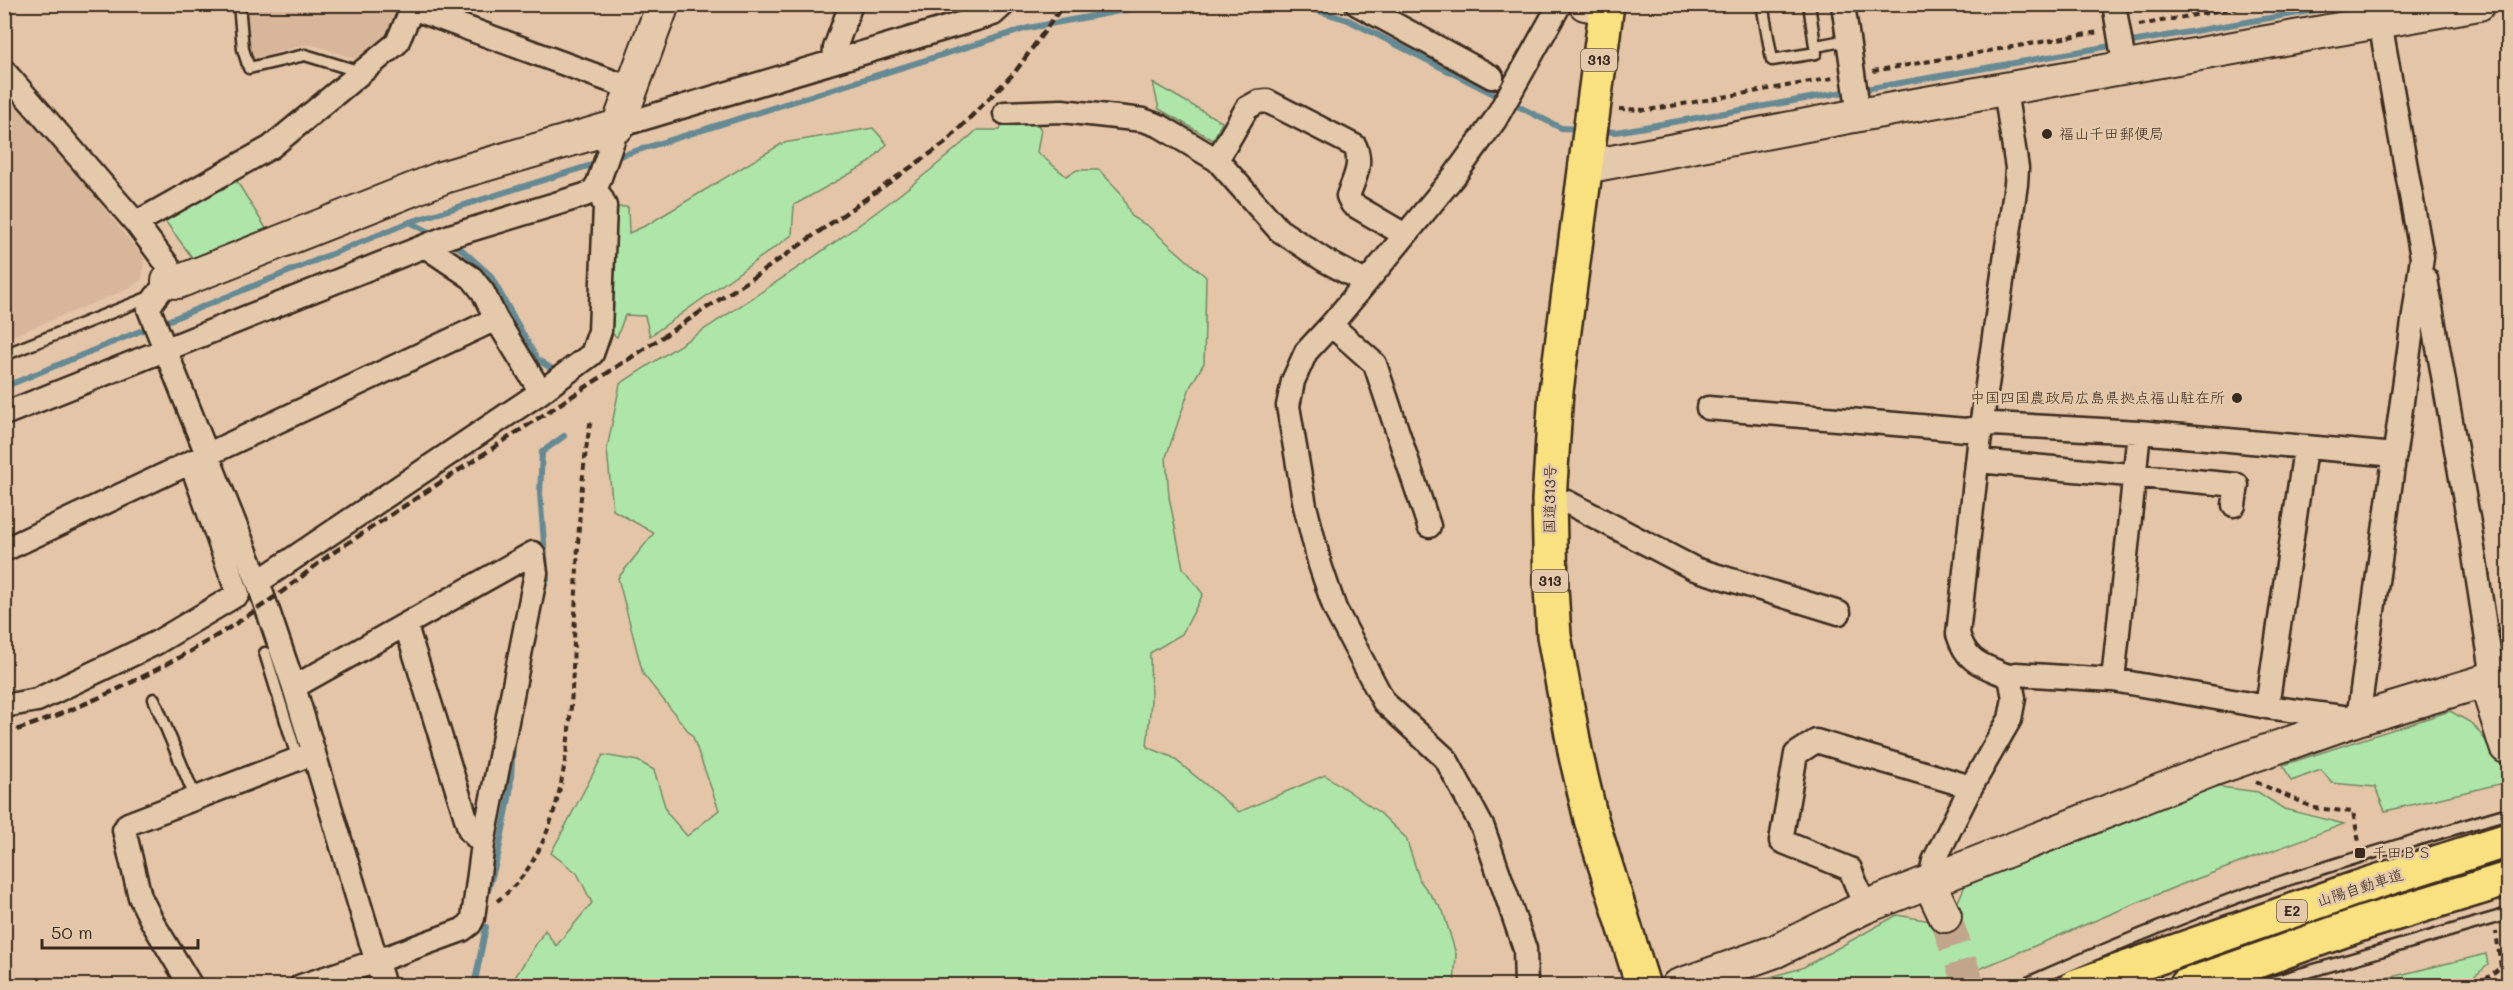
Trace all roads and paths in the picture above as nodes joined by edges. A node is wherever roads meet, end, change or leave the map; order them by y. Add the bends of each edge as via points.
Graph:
1 (238, 4) edge
2 (663, 4) edge
3 (851, 4) edge
4 (1004, 4) edge
5 (1357, 4) edge
6 (1560, 4) edge
7 (1762, 4) edge
8 (1809, 4) edge
9 (1843, 4) edge
10 (2114, 4) edge
11 (2257, 4) edge
12 (2479, 4) edge
13 (413, 6) edge
14 (1599, 6) edge
15 (2380, 22) junction
16 (1848, 40) junction
17 (1816, 46) junction
18 (2121, 46) junction
19 (834, 61) junction
20 (4, 70) edge
21 (358, 75) junction
22 (1492, 77) dead end
23 (633, 89) junction
24 (2005, 90) junction
25 (1856, 93) junction
26 (1005, 113) dead end
27 (1594, 133) junction
28 (615, 134) junction
29 (1217, 160) junction
30 (598, 182) junction
31 (135, 223) junction
32 (1404, 235) junction
33 (436, 241) junction
34 (2422, 257) junction
35 (1365, 282) junction
36 (158, 295) junction
37 (496, 319) junction
38 (1331, 325) junction
39 (161, 343) junction
40 (4, 355) edge
41 (541, 392) junction
42 (1708, 408) dead end
43 (4, 414) edge
44 (591, 419) dead end
45 (1982, 427) junction
46 (2139, 432) junction
47 (2305, 449) junction
48 (2395, 456) junction
49 (200, 459) junction
50 (1978, 461) junction
51 (2134, 475) junction
52 (1549, 500) junction
53 (2234, 505) dead end
54 (1429, 526) dead end
55 (4, 550) edge
56 (258, 582) junction
57 (1839, 613) dead end
58 (406, 626) junction
59 (265, 653) dead end
60 (2010, 677) junction
61 (2495, 678) edge
62 (2113, 680) junction
63 (294, 687) junction
64 (154, 699) dead end
65 (4, 706) edge
66 (2266, 707) junction
67 (2358, 719) junction
68 (2506, 747) dead end
69 (306, 757) junction
70 (2246, 782) dead end
71 (1971, 787) junction
72 (196, 799) junction
73 (2508, 813) edge
74 (2358, 835) dead end
75 (2508, 840) edge
76 (483, 844) junction
77 (2508, 879) edge
78 (1929, 882) junction
79 (1865, 907) junction
80 (2508, 914) edge
81 (1945, 916) tunnel mouth
82 (473, 918) junction
83 (2499, 939) dead end
84 (377, 961) junction
85 (191, 986) edge
86 (300, 986) edge
87 (384, 986) edge
88 (1526, 986) edge
89 (1642, 986) edge
90 (1677, 986) edge
91 (2021, 986) edge
92 (2076, 986) edge
93 (2186, 986) edge
94 (2259, 986) edge
95 (2478, 986) edge

1 - 21 lane via 249,68 305,55 351,69
2 - 23 street
3 - 19 street
4 - 19 street via 993,14
5 - 22 street
6 - 32 street via 1495,120
7 - 17 lane via 1772,60 1816,53
8 - 17 lane
9 - 16 street
10 - 18 street
11 - 18 path
12 - 15 street
13 - 21 street via 397,43
13 - 23 street
14 - 27 highway, 国道313号 / 313
15 - 18 street
15 - 34 street
16 - 17 lane
16 - 25 street
18 - 24 street
18 - 25 path
19 - 28 street
20 - 31 street
21 - 31 street via 271,147
23 - 28 street
24 - 25 street
24 - 45 street via 2016,184
25 - 27 street
25 - 27 path via 1648,110
26 - 29 street via 1062,111 1143,120
27 - 52 highway, 国道313号 / 313 via 1556,391
28 - 30 street
28 - 36 street via 444,177 178,282
29 - 32 street via 1247,108 1267,101 1355,146 1359,166 1348,196 1352,204
29 - 35 street via 1280,230
30 - 33 street via 585,195
30 - 41 street via 605,206 600,331 591,354
31 - 36 street via 169,267 171,274
32 - 35 street
33 - 37 street via 483,292
33 - 39 street
34 - 48 street
34 - 61 street
35 - 38 street
36 - 39 street
36 - 40 lane
37 - 41 street
37 - 49 street
38 - 54 street via 1375,364
38 - 88 street via 1305,352 1288,406 1320,565 1335,609 1384,702 1446,759 1483,828 1525,949
39 - 43 street
39 - 49 street
41 - 56 street
42 - 45 street via 1966,430
44 - 82 path via 582,464 569,740 561,786 544,837 527,868 504,896
45 - 46 street via 1993,424
45 - 50 street
46 - 47 street
46 - 51 street
47 - 48 street
47 - 66 street
48 - 67 street
49 - 55 street
49 - 56 street
49 - 65 street via 238,594 156,643 48,695
50 - 51 street
50 - 60 street via 1958,634 1963,650 1975,662
51 - 53 street via 2237,485
51 - 62 street
52 - 57 street via 1566,502 1695,569
52 - 89 highway, 国道313号 / 313 via 1554,636 1576,756
56 - 63 street
58 - 63 street
58 - 76 street via 470,831
58 - 76 street via 533,553 536,573
59 - 69 lane
60 - 62 street via 2016,674
60 - 71 street via 2014,698 2010,719
61 - 67 street
61 - 68 street
62 - 66 street
63 - 69 street
64 - 72 lane
66 - 67 street
67 - 78 street via 2212,770
69 - 72 street
69 - 84 street
70 - 74 path via 2256,782 2314,808 2353,812
71 - 78 street via 1934,861
71 - 79 street via 1816,741 1796,754 1781,841 1850,869
72 - 85 street via 128,824 124,830 140,897
73 - 91 lane via 2227,901
75 - 92 highway, 山陽自動車道 / E2
76 - 82 street
77 - 93 highway, E2 via 2364,923
78 - 79 street
78 - 81 street
79 - 90 street via 1776,951
80 - 94 lane
82 - 84 street via 462,930
83 - 95 path via 2501,967
84 - 86 street
84 - 87 street

